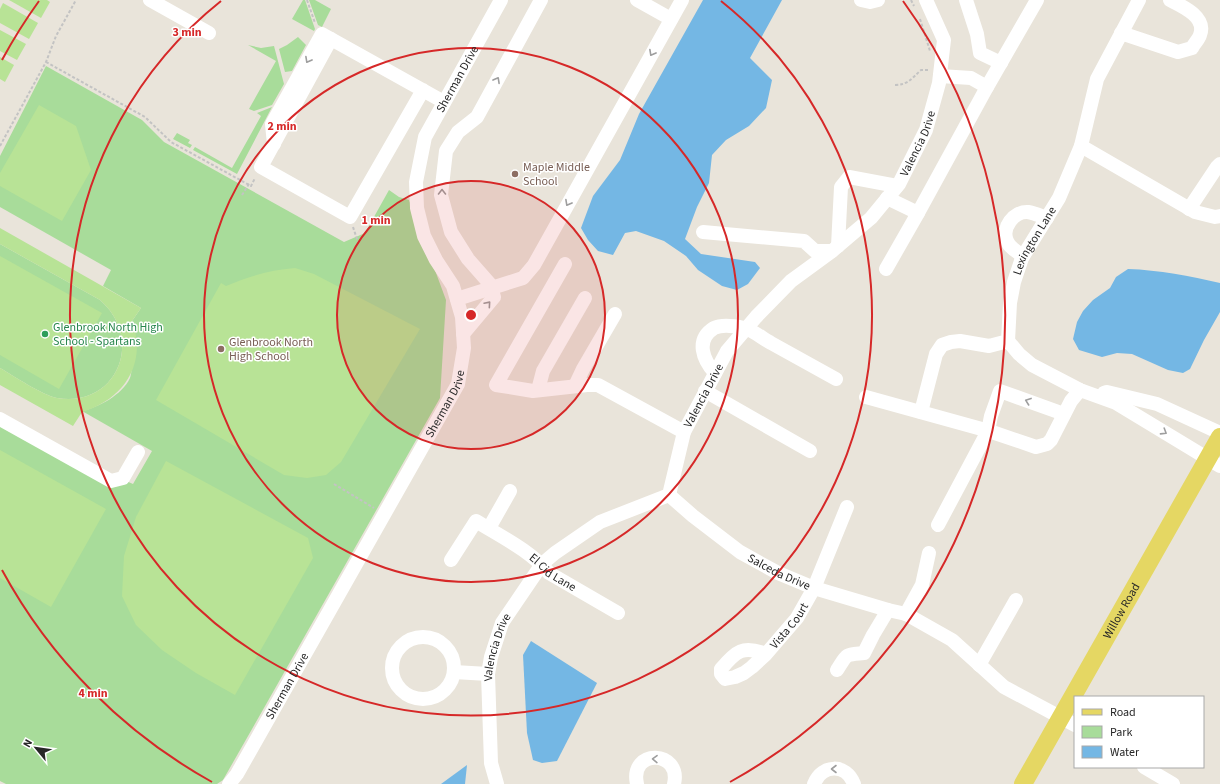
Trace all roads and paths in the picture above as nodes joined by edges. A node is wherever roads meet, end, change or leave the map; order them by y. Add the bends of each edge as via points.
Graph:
1 (76, 0) edge
2 (150, 0) edge
3 (307, 0) edge
4 (501, 0) edge
5 (541, 0) edge
6 (637, 0) edge
7 (682, 0) edge
8 (861, 0) edge
9 (878, 0) edge
10 (911, 0) edge
11 (966, 0) edge
12 (1037, 0) edge
13 (1139, 0) edge
14 (1170, 0) edge
15 (920, 3) edge
16 (918, 13) dead end
17 (671, 19) junction
18 (318, 29) dead end
19 (209, 33) dead end
20 (1121, 33) junction
21 (930, 52) dead end
22 (46, 62) junction
23 (1001, 63) junction
24 (936, 73) junction
25 (895, 85) dead end
26 (987, 87) junction
27 (423, 90) junction
28 (444, 102) junction
29 (0, 146) edge
30 (1081, 146) junction
31 (1220, 164) edge
32 (261, 167) junction
33 (249, 184) junction
34 (897, 186) junction
35 (242, 195) dead end
36 (887, 198) junction
37 (1189, 209) junction
38 (918, 213) junction
39 (1220, 216) edge
40 (1046, 218) junction
41 (702, 232) dead end
42 (835, 249) junction
43 (1023, 256) junction
44 (565, 264) dead end
45 (886, 269) dead end
46 (492, 288) junction
47 (585, 298) dead end
48 (457, 299) junction
49 (615, 314) dead end
50 (746, 329) junction
51 (463, 334) junction
52 (1008, 340) junction
53 (715, 373) junction
54 (836, 379) dead end
55 (575, 386) junction
56 (538, 390) junction
57 (705, 391) junction
58 (1086, 393) junction
59 (866, 397) dead end
60 (1148, 402) junction
61 (921, 412) junction
62 (1064, 414) junction
63 (1141, 418) junction
64 (0, 419) edge
65 (988, 431) junction
66 (684, 432) junction
67 (1220, 433) edge
68 (1220, 437) edge
69 (810, 451) dead end
70 (138, 452) dead end
71 (1214, 463) edge
72 (334, 484) dead end
73 (510, 491) dead end
74 (669, 495) junction
75 (847, 507) dead end
76 (385, 514) junction
77 (938, 525) dead end
78 (489, 528) junction
79 (929, 553) dead end
80 (451, 560) dead end
81 (542, 564) junction
82 (814, 588) junction
83 (1016, 600) dead end
84 (888, 610) junction
85 (618, 613) dead end
86 (906, 614) junction
87 (766, 654) dead end
88 (979, 665) junction
89 (837, 670) dead end
90 (454, 672) junction
91 (488, 674) junction
92 (1082, 696) edge
93 (1074, 710) edge
94 (1068, 721) edge
95 (1145, 768) edge
96 (1157, 780) edge
97 (229, 784) edge
98 (497, 784) edge
99 (637, 784) edge
100 (674, 784) edge
101 (814, 784) edge
102 (854, 784) edge
103 (1023, 784) edge
104 (1173, 784) edge

1 - 22 path via 56,36
2 - 19 street
3 - 18 path
4 - 28 street, Sherman Drive
46 -> 5 street via 451,232 441,195 446,151 458,132 477,118
6 - 17 street
7 - 17 street
8 - 9 street
10 - 15 path
11 - 23 street via 980,53
12 - 23 street
13 - 20 street, Lexington Lane
14 - 20 street via 1192,12 1201,24 1201,34 1192,48 1178,52
15 - 24 street, Valencia Drive via 944,40
16 - 21 path
17 -> 46 street via 534,265 523,278
20 - 30 street, Lexington Lane via 1097,79
22 - 29 path
22 - 33 path via 145,117 171,142
23 - 26 street
24 - 25 path via 921,70 907,83
24 - 26 street via 971,78
24 - 34 street, Valencia Drive via 926,130
26 - 38 street
27 - 28 street
27 - 32 street via 350,217
27 - 32 street via 332,39
28 - 48 street, Sherman Drive via 425,137 416,182 417,208 424,236 453,286
30 - 37 street
30 - 40 street, Lexington Lane via 1060,198
31 - 37 street
32 - 33 path via 251,186
33 - 35 path
34 - 36 street, Valencia Drive
34 - 42 street via 849,177 841,187
36 - 38 street
36 - 42 street, Valencia Drive via 871,218
37 - 39 street via 1215,217
38 - 45 street
40 - 43 street, Lexington Lane
40 - 43 street via 1028,212 1020,213 1008,224 1005,236 1007,243
41 - 42 street via 804,241 815,251
42 - 50 street, Valencia Drive via 791,281
43 - 52 street, Lexington Lane via 1010,303
44 - 56 street via 496,385
46 - 48 street
51 -> 46 street via 494,297
47 - 56 street via 542,371
48 - 51 street, Sherman Drive
49 - 55 street
50 - 53 street, Valencia Drive via 727,351
50 - 53 street via 728,326 714,328 705,337 702,346 704,358
50 - 54 street
51 - 76 street, Sherman Drive via 464,348 458,384
52 - 58 street via 1032,366
52 - 61 street via 989,346 960,341 942,345 936,354
53 - 57 street, Valencia Drive
55 - 56 street
55 - 66 street via 598,385
57 - 66 street, Valencia Drive
57 - 69 street
58 - 60 street via 1107,392
58 - 62 street via 1071,401
58 - 63 street via 1116,403
59 - 61 street
60 - 63 street
60 - 67 street
61 - 65 street
62 - 65 street via 1051,440 1042,446 1036,447
62 -> 65 street via 1000,391 990,416
63 -> 71 street
64 - 70 street via 111,481 123,478
65 - 77 street
66 - 74 street, Valencia Drive
68 - 71 main road, Willow Road
71 - 92 main road, Willow Road
72 - 76 path
73 - 78 street
74 - 81 street, Valencia Drive via 600,522
74 - 82 street, Salceda Drive via 740,552 778,573
75 - 82 street, Vista Court
76 - 97 street, Sherman Drive
78 - 80 street, El Cid Lane via 476,521
78 - 81 street, El Cid Lane
79 - 86 street via 922,585
81 - 85 street, El Cid Lane via 549,573
81 - 91 street, Valencia Drive via 502,623
82 - 84 street, Salceda Drive
82 - 87 street, Vista Court via 797,618
83 - 88 street
84 - 86 street, Salceda Drive
84 - 89 street via 864,653 845,657
86 - 88 street, Salceda Drive via 952,640
88 - 94 street, Salceda Drive via 1004,687
90 - 90 street via 454,662 444,645 426,637 408,641 394,656 392,665 397,686 414,699 425,700 445,691
90 - 91 street
91 - 98 street, Valencia Drive via 491,763
93 - 94 main road, Willow Road
94 - 103 main road, Willow Road
95 - 96 street
96 - 104 street
100 -> 99 street via 672,766 661,758 648,759 639,766 636,772
102 -> 101 street via 847,773 834,768 821,773

